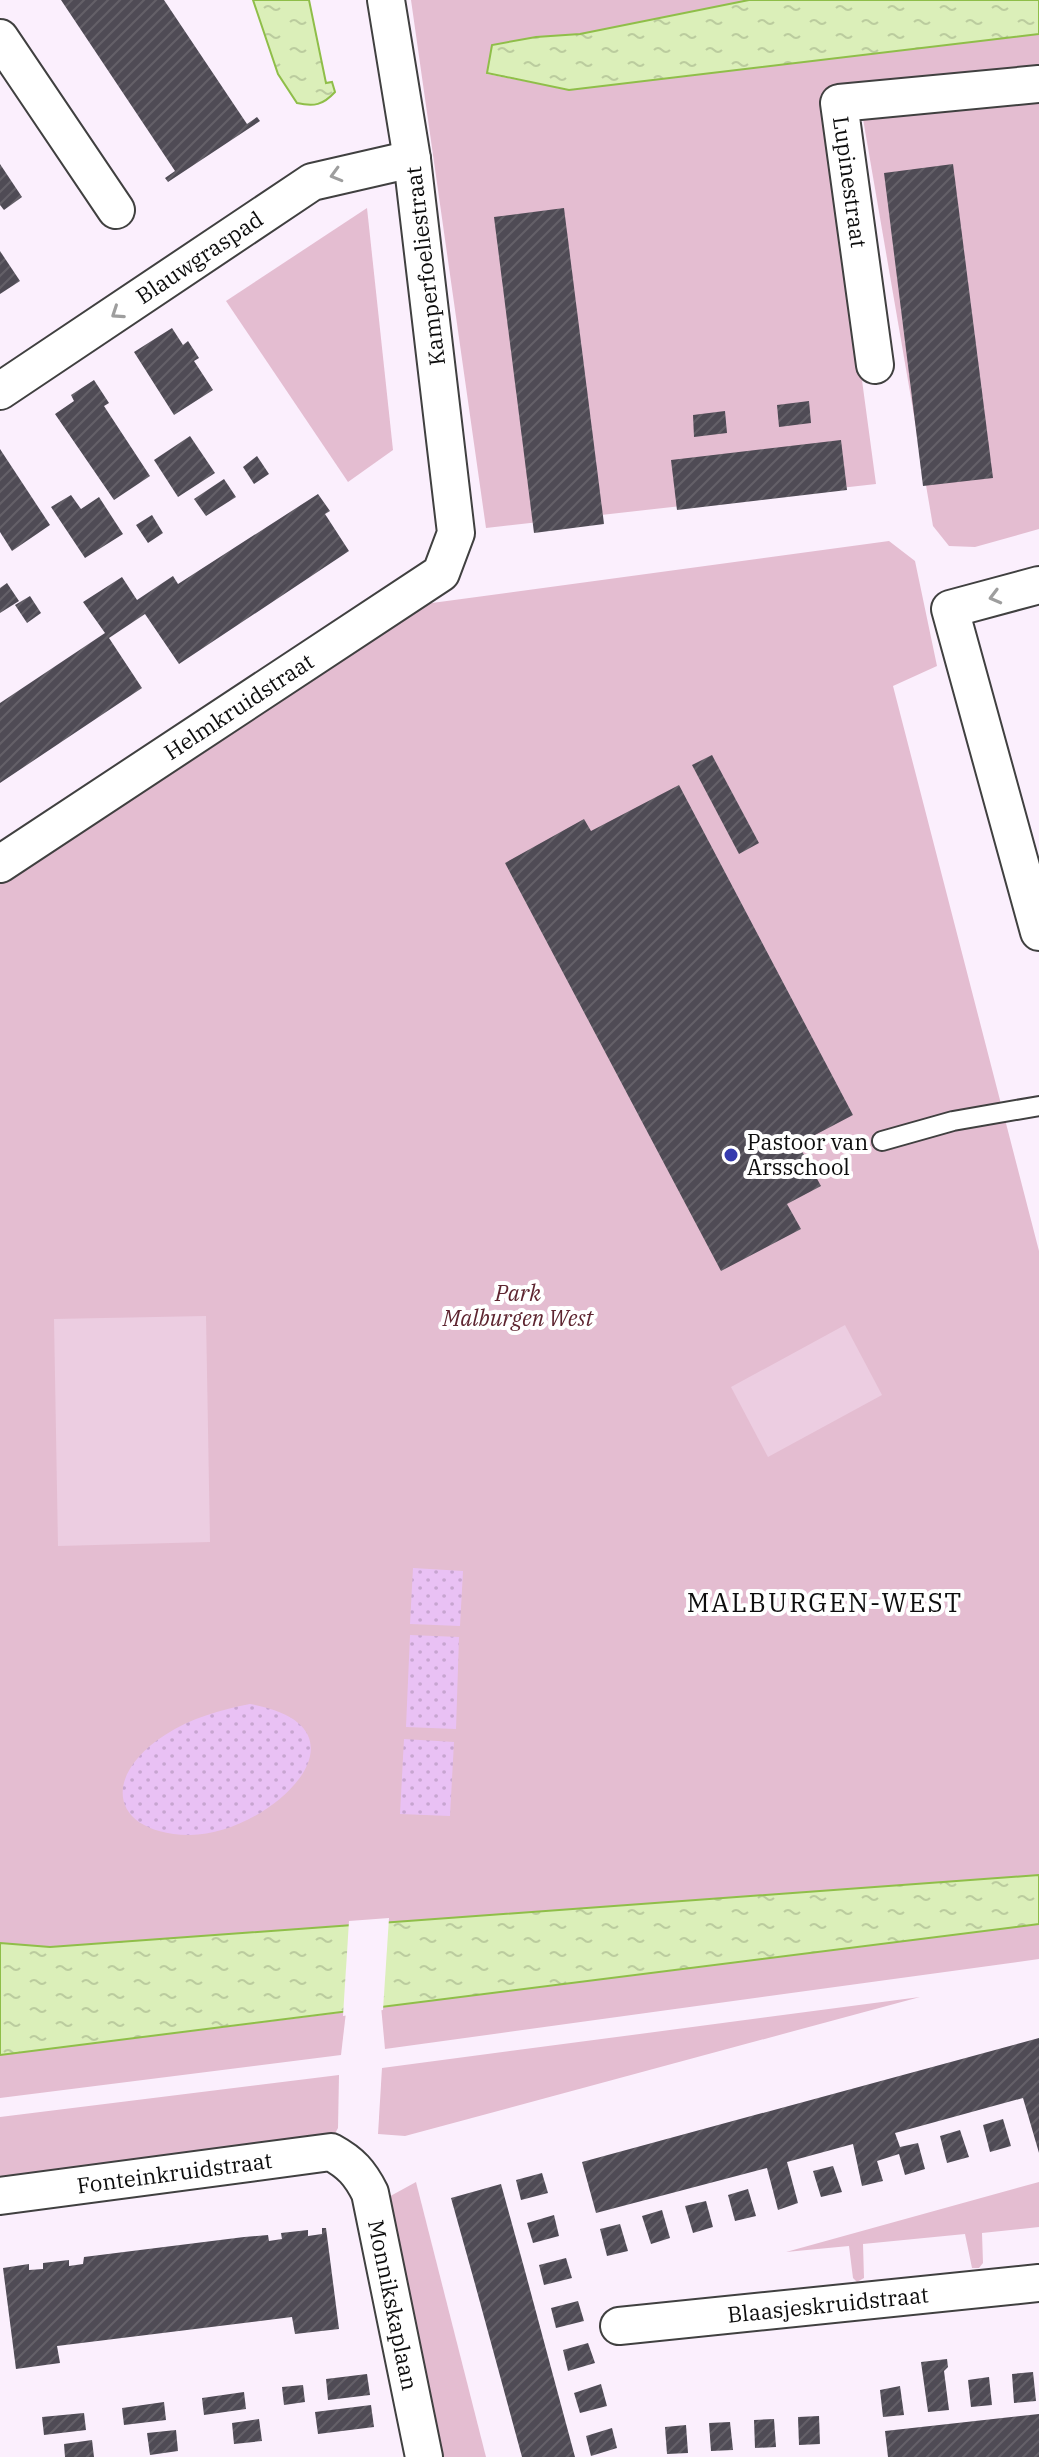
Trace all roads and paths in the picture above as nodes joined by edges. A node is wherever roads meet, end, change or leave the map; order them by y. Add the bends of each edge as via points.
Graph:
1 (386, 0) edge
2 (0, 38) edge
3 (1039, 84) edge
4 (412, 159) junction
5 (116, 210) dead end
6 (875, 365) dead end
7 (0, 391) edge
8 (456, 533) joint
9 (1039, 585) edge
10 (0, 864) edge
11 (1039, 932) edge
12 (1039, 1106) edge
13 (882, 1141) dead end
14 (347, 2161) joint
15 (0, 2196) edge
16 (1039, 2283) edge
17 (619, 2326) dead end
18 (424, 2457) edge

1 - 4 street, Kamperfoeliestraat
2 - 5 street
3 - 6 street, Lupinestraat via 839,103
4 -> 7 street, Blauwgraspad via 312,182
4 - 8 street, Kamperfoeliestraat
8 - 10 street, Helmkruidstraat via 441,573
9 -> 11 street via 950,609
12 - 13 lane via 953,1121
14 - 15 street, Fonteinkruidstraat via 331,2152
14 - 18 street, Monnikskaplaan via 370,2193
16 - 17 street, Blaasjeskruidstraat

